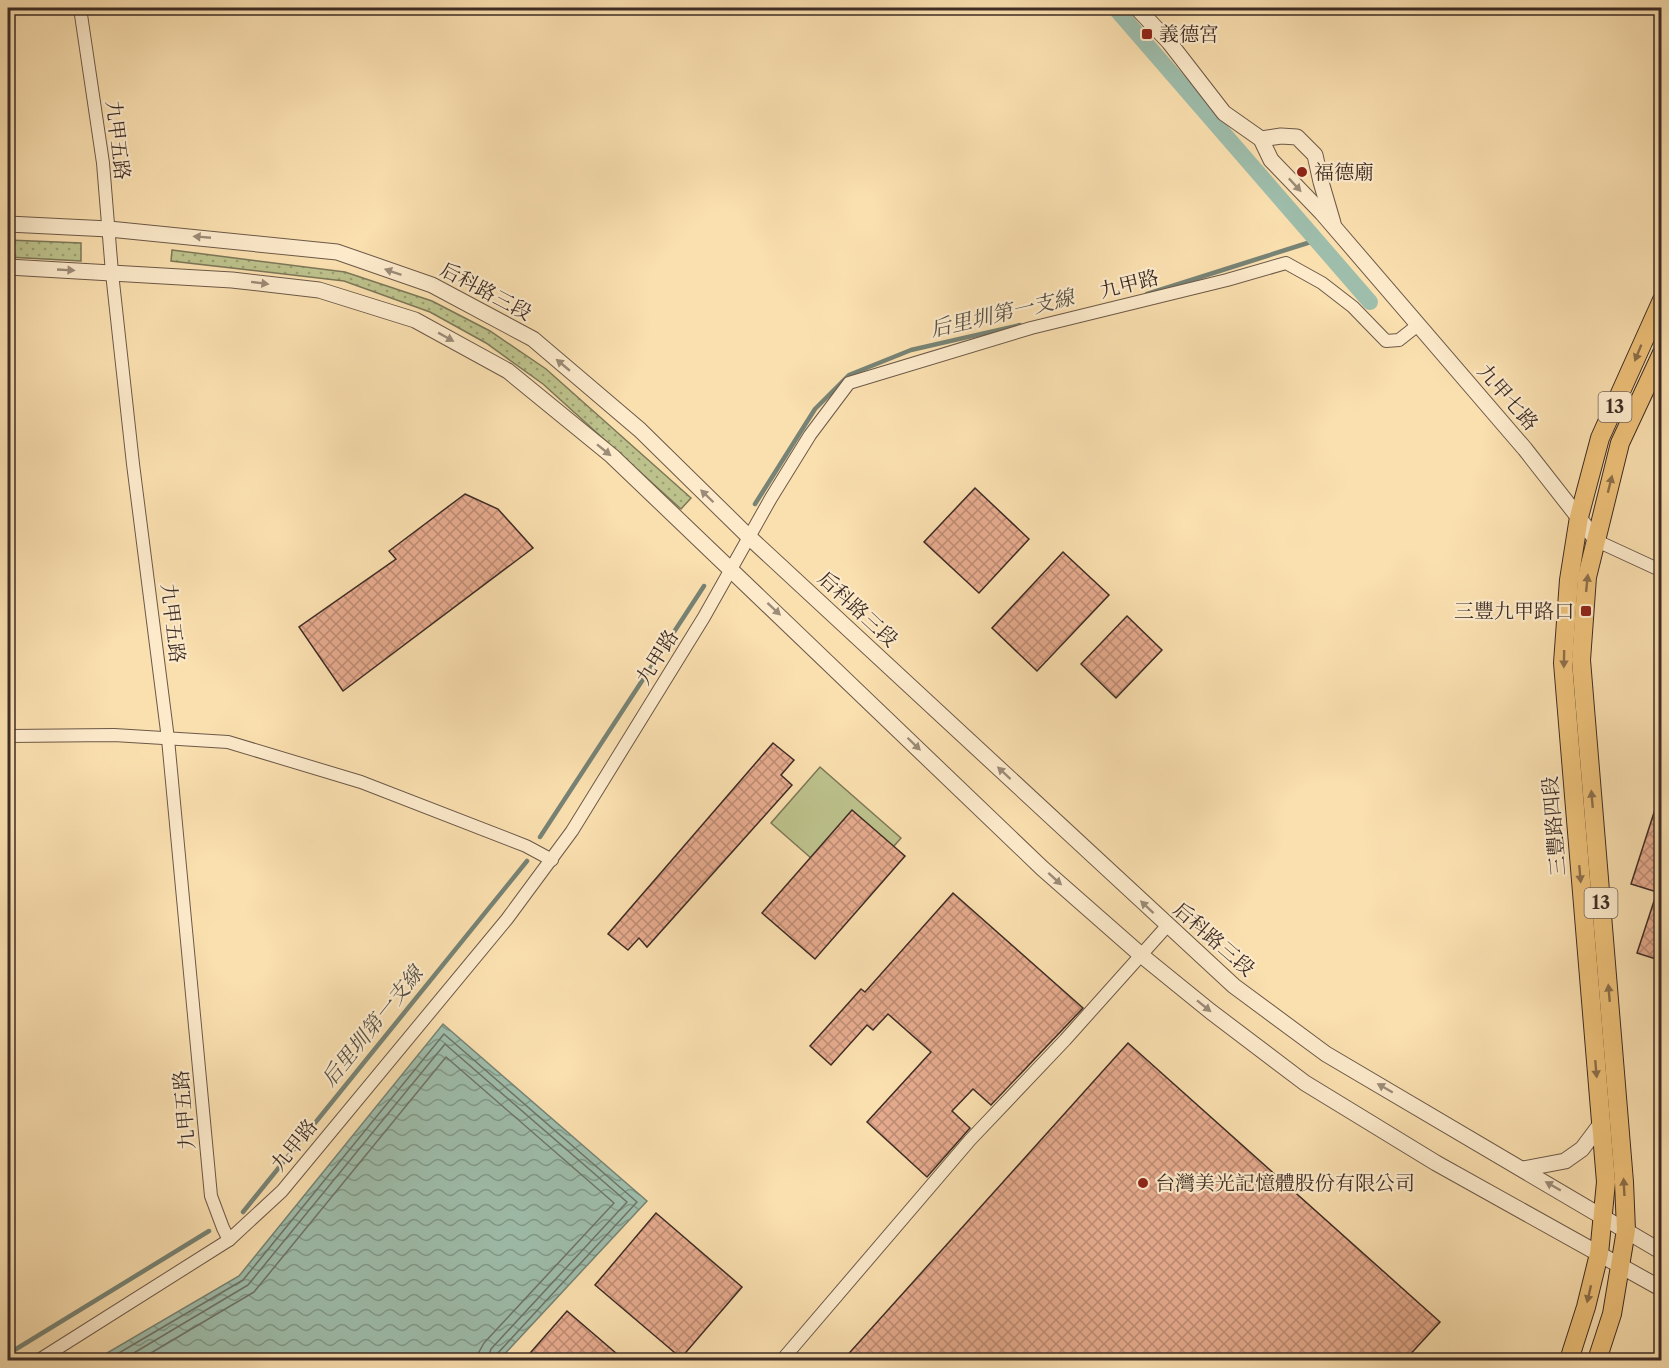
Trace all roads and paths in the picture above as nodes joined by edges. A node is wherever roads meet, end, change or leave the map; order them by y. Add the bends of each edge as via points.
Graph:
1 (80, 8) edge
2 (1137, 8) edge
3 (1261, 139) junction
4 (8, 224) edge
5 (109, 229) junction
6 (1335, 229) junction
7 (8, 267) edge
8 (112, 273) junction
9 (1662, 300) edge
10 (1418, 325) junction
11 (1662, 353) edge
12 (1579, 517) junction
13 (748, 537) junction
14 (1597, 541) junction
15 (731, 570) junction
16 (1662, 570) edge
17 (8, 736) edge
18 (168, 739) junction
19 (552, 860) junction
20 (1167, 926) junction
21 (1141, 955) junction
22 (1600, 1125) junction
23 (1523, 1169) junction
24 (1604, 1216) junction
25 (1626, 1230) junction
26 (229, 1240) junction
27 (1662, 1252) edge
28 (1599, 1254) junction
29 (1620, 1266) junction
30 (1662, 1289) edge
31 (39, 1360) edge
32 (782, 1360) edge
33 (1569, 1360) edge
34 (1597, 1360) edge

1 - 5 street, 九甲五路
2 - 3 street, 九甲七路 via 1224,113
3 -> 6 street, 九甲七路 via 1271,160
3 - 6 street, 九甲七路 via 1297,137 1315,155
4 - 5 street, 后科路三段
5 - 8 street, 九甲五路
13 -> 5 street, 后科路三段 via 640,430 532,339 432,285 337,252
6 - 10 street, 九甲七路
7 -> 8 street
8 -> 15 street via 319,290 415,320 507,371 612,456
8 - 18 street, 九甲五路
9 -> 12 main road, 三豐路四段 / 13 via 1600,438
10 - 12 street, 九甲七路
10 - 13 street, 九甲路 via 1399,340 1386,340 1353,307 1286,262 1031,328 849,382 810,435
14 -> 11 main road, 三豐路四段 / 13 via 1620,443
12 - 14 street, 九甲七路
12 -> 22 main road, 三豐路四段 / 13 via 1569,580 1563,663
13 - 15 street, 九甲路
20 -> 13 street, 后科路三段
14 - 16 street, 九甲七路
25 -> 14 main road, 三豐路四段 / 13 via 1581,660 1587,577
15 - 19 street, 九甲路
15 -> 21 street via 1042,868
17 - 18 street
18 - 19 street via 228,742 362,782 526,846
18 - 26 street, 九甲五路 via 211,1196
19 - 26 street, 九甲路 via 282,1191
20 - 21 street
23 -> 20 street, 后科路三段 via 1326,1054 1234,986
21 -> 28 street via 1305,1083 1436,1163
21 - 32 street via 970,1140
22 - 23 street via 1582,1149 1565,1161
22 - 24 main road, 三豐路四段 / 13 via 1606,1182
24 -> 23 street, 后科路三段
24 - 25 street, 后科路三段
24 - 28 main road, 三豐路四段 / 13
25 - 27 street, 后科路三段
25 - 29 main road, 三豐路四段 / 13
26 - 31 street, 九甲路
28 - 29 street
28 -> 33 main road, 三豐路四段 / 13
29 - 30 street
29 - 34 main road, 三豐路四段 / 13 via 1612,1314

